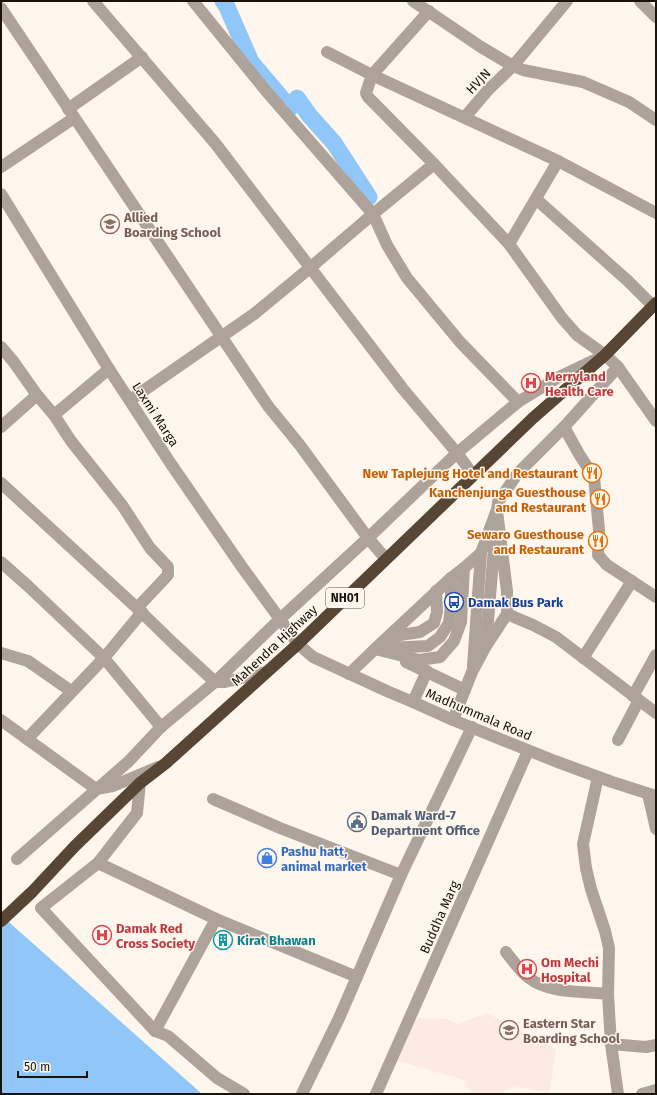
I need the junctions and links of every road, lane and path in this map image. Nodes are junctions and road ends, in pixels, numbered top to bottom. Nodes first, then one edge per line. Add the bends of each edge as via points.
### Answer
1 (93, 1) edge
2 (194, 1) edge
3 (413, 1) edge
4 (567, 1) edge
5 (640, 1) edge
6 (1, 8) edge
7 (429, 11) junction
8 (656, 17) edge
9 (327, 52) dead end
10 (142, 57) junction
11 (513, 66) junction
12 (372, 75) junction
13 (71, 113) junction
14 (465, 117) junction
15 (656, 120) edge
16 (558, 161) junction
17 (434, 164) junction
18 (1, 167) edge
19 (1, 194) edge
20 (536, 200) junction
21 (656, 213) edge
22 (373, 214) junction
23 (509, 244) junction
24 (311, 267) junction
25 (655, 304) edge
26 (222, 337) junction
27 (1, 347) edge
28 (605, 355) junction
29 (1, 359) edge
30 (16, 366) junction
31 (618, 367) junction
32 (109, 369) junction
33 (37, 395) junction
34 (130, 400) junction
35 (518, 402) junction
36 (54, 414) junction
37 (656, 421) edge
38 (1, 427) edge
39 (564, 427) junction
40 (457, 453) junction
41 (474, 475) junction
42 (1, 483) edge
43 (497, 511) junction
44 (368, 538) junction
45 (481, 553) junction
46 (386, 559) junction
47 (1, 562) edge
48 (464, 568) junction
49 (451, 578) junction
50 (632, 581) junction
51 (436, 591) junction
52 (656, 597) edge
53 (140, 610) junction
54 (506, 614) junction
55 (280, 619) junction
56 (298, 644) junction
57 (486, 646) junction
58 (375, 649) junction
59 (1, 653) edge
60 (656, 655) edge
61 (104, 658) junction
62 (583, 658) junction
63 (427, 671) junction
64 (266, 672) junction
65 (472, 672) junction
66 (349, 674) junction
67 (215, 682) junction
68 (465, 690) junction
69 (71, 691) junction
70 (636, 698) junction
71 (414, 702) junction
72 (656, 713) edge
73 (1, 720) edge
74 (453, 720) junction
75 (161, 727) junction
76 (472, 727) junction
77 (27, 739) junction
78 (618, 740) dead end
79 (528, 751) junction
80 (166, 763) junction
81 (598, 777) junction
82 (140, 783) junction
83 (96, 789) junction
84 (652, 795) edge
85 (213, 799) dead end
86 (656, 829) edge
87 (17, 859) dead end
88 (98, 863) junction
89 (401, 875) junction
90 (216, 919) junction
91 (1, 921) edge
92 (506, 952) dead end
93 (357, 977) junction
94 (608, 994) junction
95 (156, 1031) junction
96 (611, 1044) junction
97 (656, 1045) edge
98 (656, 1090) edge
99 (244, 1094) edge
100 (302, 1094) edge
101 (376, 1094) edge
102 (618, 1094) edge
103 (642, 1094) edge

1 - 10 street
2 - 22 street via 267,92
3 - 7 street
4 - 11 street, HVJN
5 - 8 street
6 - 13 street
7 - 11 street
7 - 12 street
9 - 12 street
10 - 13 street
10 - 24 street via 215,143
11 - 14 street, HVJN
11 - 15 street via 583,82 629,102
12 - 14 street
12 - 17 street via 366,93 368,97
13 - 18 street
13 - 26 street
14 - 16 street
16 - 20 street
16 - 21 street
17 - 22 street
17 - 23 street
19 - 32 street, Laxmi Marga
20 - 23 street
20 - 25 street
22 - 24 street
22 - 35 street via 387,245 407,278 460,342
23 - 28 street via 562,318 577,335
24 - 26 street
24 - 40 street via 403,389
25 - 28 highway, Mahendra Highway / NH01
26 - 34 street
26 - 44 street via 268,406
27 - 30 street
28 - 31 street
28 - 35 street via 559,377
28 - 41 highway, Mahendra Highway / NH01 via 533,418
29 - 30 street via 11,366
30 - 33 street
31 - 37 street
31 - 39 street
32 - 34 street, Laxmi Marga
32 - 36 street
33 - 36 street
33 - 38 street
34 - 55 street, Laxmi Marga
35 - 40 street
36 - 53 street via 71,441 122,505 150,548 168,567 168,575
39 - 43 street via 518,473 498,502
39 - 50 street via 594,477 599,530 598,555 607,565
40 - 41 street
40 - 44 street
41 - 46 highway, Mahendra Highway / NH01
42 - 53 street
43 - 45 street
43 - 54 street via 507,592
43 - 57 street
44 - 46 street
44 - 55 street
45 - 48 street
45 - 65 street
46 - 56 highway, Mahendra Highway / NH01
47 - 61 street
48 - 49 street
48 - 58 street via 461,622 454,641 440,656 420,660
49 - 51 street
49 - 58 street via 452,605 449,623 440,637 428,646
50 - 52 street
50 - 62 street
51 - 58 street
51 - 58 street via 437,612 434,624 420,632 400,635
53 - 61 street
53 - 67 street
54 - 57 street
54 - 62 street via 556,637
55 - 56 street, Laxmi Marga
55 - 67 street
56 - 64 highway, Mahendra Highway / NH01
56 - 66 street, Madhummala Road via 313,657
57 - 65 street
58 - 63 street
58 - 66 street
59 - 69 street via 28,661
60 - 70 street
61 - 69 street
61 - 75 street
62 - 70 street
63 - 68 street
63 - 71 street
64 - 67 street
64 - 80 highway, Mahendra Highway / NH01
65 - 68 street
66 - 71 street, Madhummala Road
67 - 75 street
68 - 74 street
69 - 77 street
70 - 72 street
70 - 78 street
71 - 74 street, Madhummala Road
73 - 77 street
74 - 76 street, Madhummala Road
75 - 83 street via 128,762
76 - 79 street, Madhummala Road
76 - 89 street
77 - 83 street
79 - 81 street, Madhummala Road
79 - 101 street, Buddha Marg
80 - 82 highway, Mahendra Highway / NH01
80 - 83 street via 112,786
81 - 84 street, Madhummala Road
81 - 94 street via 583,844 591,889 609,948
82 - 88 street via 137,813
82 - 91 highway, Mahendra Highway / NH01
83 - 87 street
84 - 86 street
85 - 89 street
88 - 90 street
88 - 95 street via 41,908
89 - 93 street
90 - 93 street
90 - 95 street
92 - 94 street via 528,977 540,985
93 - 100 street
94 - 96 street
95 - 99 street via 168,1036 217,1078
96 - 97 street
96 - 102 street
98 - 103 street

